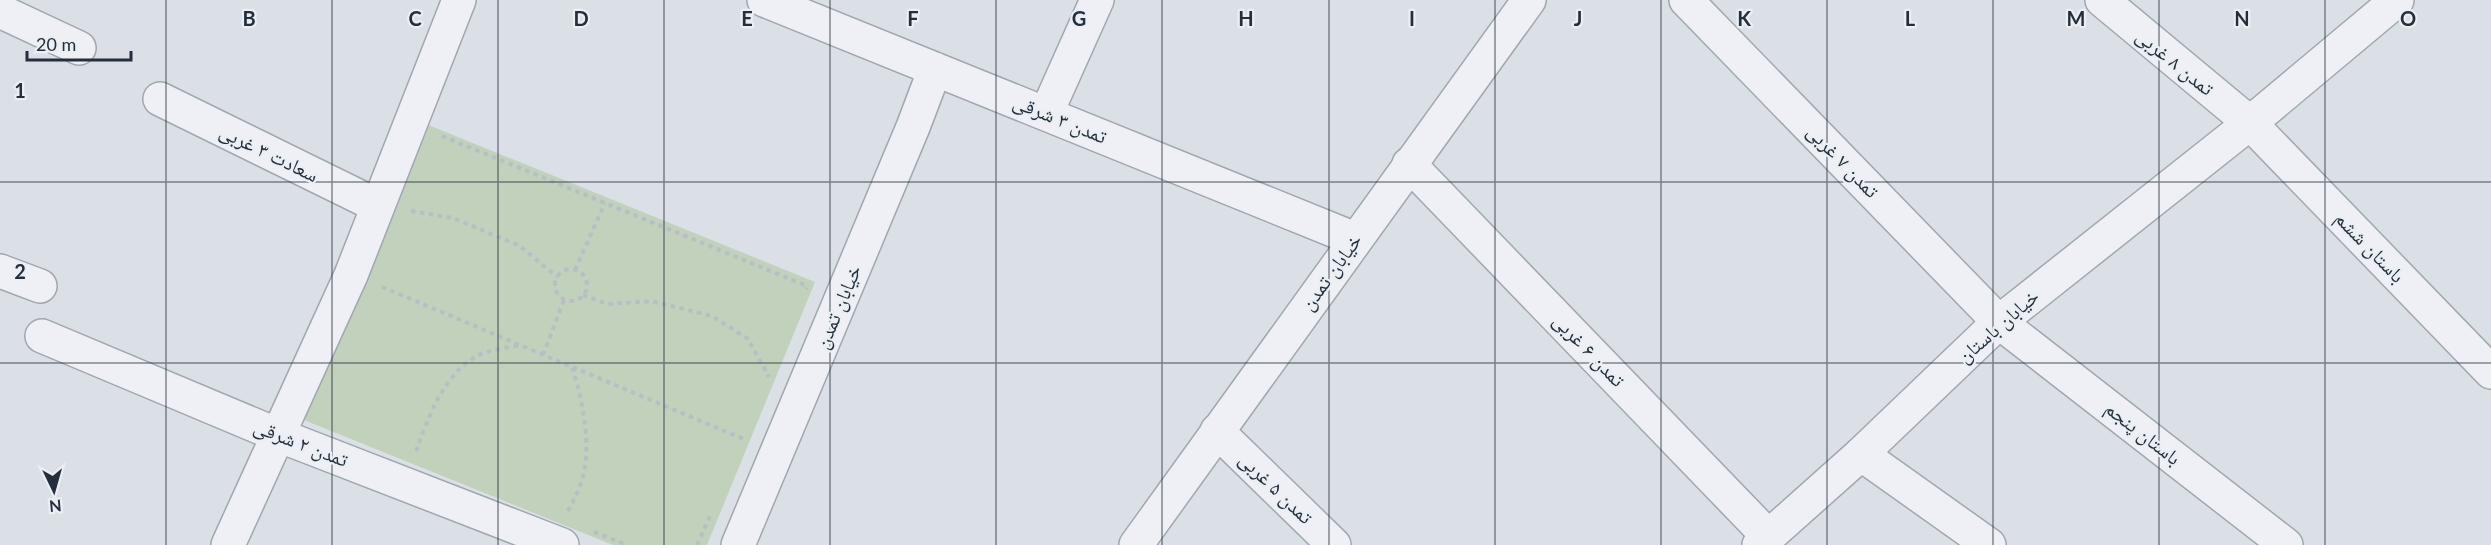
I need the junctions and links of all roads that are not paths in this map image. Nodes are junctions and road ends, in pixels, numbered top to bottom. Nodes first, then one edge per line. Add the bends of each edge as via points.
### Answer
1 (459, 0) edge
2 (764, 0) edge
3 (1097, 0) edge
4 (1529, 0) edge
5 (1686, 0) edge
6 (2102, 0) edge
7 (2397, 0) edge
8 (0, 11) edge
9 (79, 48) dead end
10 (935, 69) junction
11 (160, 99) dead end
12 (1046, 114) junction
13 (2250, 123) junction
14 (1409, 164) junction
15 (378, 206) junction
16 (1355, 238) junction
17 (0, 272) edge
18 (40, 286) dead end
19 (1999, 322) junction
20 (42, 336) dead end
21 (2491, 372) edge
22 (1217, 431) junction
23 (278, 435) junction
24 (1861, 454) junction
25 (561, 536) edge
26 (1764, 541) edge
27 (228, 545) edge
28 (738, 545) edge
29 (1136, 545) edge
30 (1334, 545) edge
31 (1989, 545) edge
32 (2286, 545) edge

1 - 15 street
2 - 10 street, تمدن ۳ شرقی
3 - 12 street
4 - 14 street, خیابان تمدن
5 - 19 street, تمدن ۷ غربی
6 - 13 street, تمدن ۸ غربی
7 - 13 street, خیابان باستان
8 - 9 street
10 - 12 street, تمدن ۳ شرقی
10 - 28 street, خیابان تمدن
11 - 15 street, سعادت ۳ غربی
12 - 16 street, تمدن ۳ شرقی
13 - 19 street, خیابان باستان
13 - 21 street, باستان ششم
14 - 16 street, خیابان تمدن
14 - 26 street, تمدن ۶ غربی
15 - 23 street
16 - 22 street, خیابان تمدن
17 - 18 street
19 - 24 street, خیابان باستان
19 - 32 street, باستان پنجم
20 - 23 street, تمدن ۲ شرقی
22 - 29 street, خیابان تمدن
22 - 30 street, تمدن ۵ غربی
23 - 25 street, تمدن ۲ شرقی
23 - 27 street
24 - 26 street, خیابان باستان
24 - 31 street

